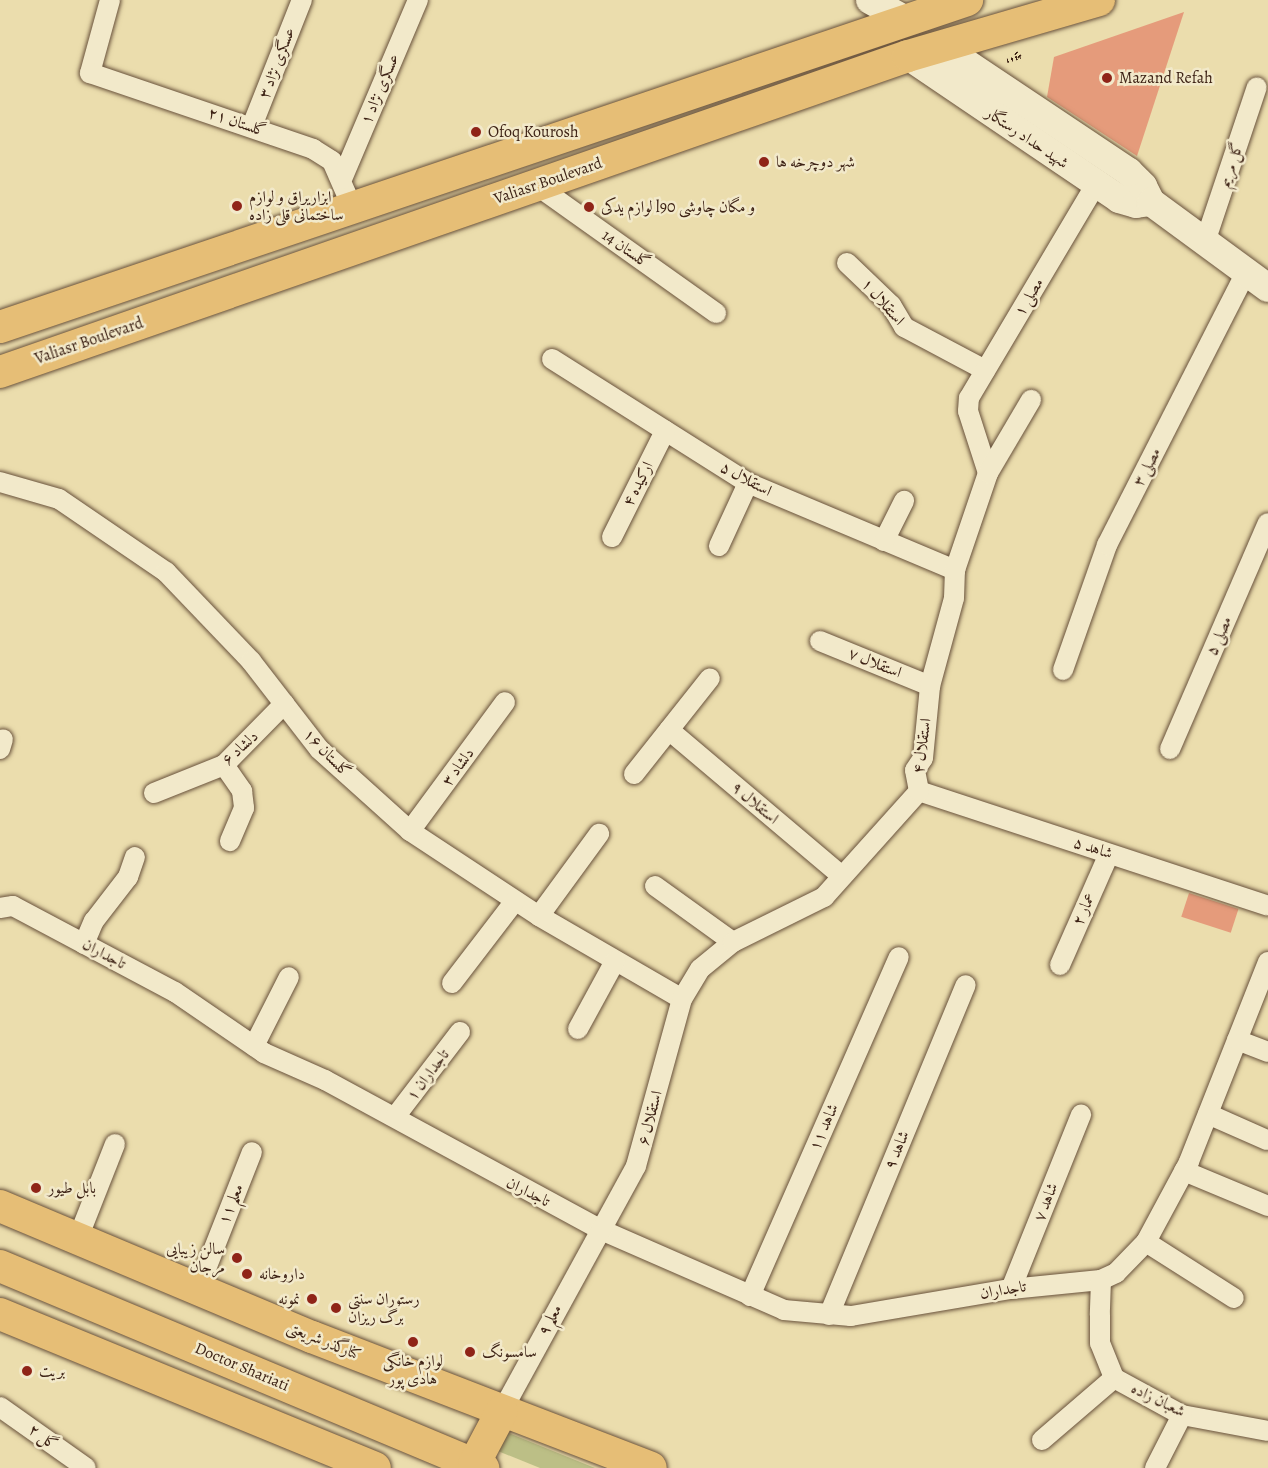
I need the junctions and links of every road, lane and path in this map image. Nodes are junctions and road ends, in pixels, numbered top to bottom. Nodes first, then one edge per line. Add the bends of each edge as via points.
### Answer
1 (110, 0) edge
2 (302, 0) edge
3 (418, 0) edge
4 (870, 0) edge
5 (968, 0) edge
6 (1099, 0) edge
7 (938, 10) junction
8 (906, 20) junction
9 (941, 46) junction
10 (908, 56) junction
11 (1257, 87) dead end
12 (252, 126) junction
13 (342, 179) junction
14 (1096, 184) junction
15 (536, 185) junction
16 (1151, 202) junction
17 (353, 209) junction
18 (1205, 242) junction
19 (848, 263) dead end
20 (1257, 280) edge
21 (716, 313) dead end
22 (0, 327) edge
23 (552, 359) dead end
24 (984, 370) junction
25 (0, 372) edge
26 (1031, 400) dead end
27 (665, 431) junction
28 (988, 473) junction
29 (0, 482) edge
30 (747, 483) junction
31 (904, 501) dead end
32 (1268, 523) edge
33 (612, 537) dead end
34 (884, 541) junction
35 (719, 546) dead end
36 (955, 570) junction
37 (820, 641) dead end
38 (1063, 669) dead end
39 (710, 678) dead end
40 (930, 686) junction
41 (505, 702) dead end
42 (284, 704) junction
43 (669, 730) junction
44 (1170, 749) dead end
45 (224, 765) junction
46 (634, 774) dead end
47 (919, 790) junction
48 (154, 793) dead end
49 (410, 831) junction
50 (599, 834) dead end
51 (230, 841) dead end
52 (1109, 854) junction
53 (135, 857) dead end
54 (843, 876) junction
55 (655, 886) dead end
56 (515, 900) junction
57 (1268, 906) edge
58 (0, 908) edge
59 (539, 916) junction
60 (733, 942) junction
61 (84, 944) junction
62 (899, 957) dead end
63 (615, 961) junction
64 (1268, 962) edge
65 (1060, 965) dead end
66 (289, 977) dead end
67 (452, 983) dead end
68 (966, 984) dead end
69 (682, 999) junction
70 (578, 1029) dead end
71 (460, 1032) dead end
72 (1237, 1040) junction
73 (254, 1046) junction
74 (1268, 1052) edge
75 (1208, 1114) junction
76 (1081, 1115) dead end
77 (395, 1117) junction
78 (1267, 1140) edge
79 (115, 1144) dead end
80 (252, 1152) dead end
81 (1184, 1171) junction
82 (0, 1206) edge
83 (1268, 1206) edge
84 (599, 1229) junction
85 (78, 1239) junction
86 (1146, 1242) junction
87 (0, 1266) edge
88 (1101, 1280) junction
89 (1011, 1288) junction
90 (198, 1289) junction
91 (750, 1296) junction
92 (1234, 1298) dead end
93 (0, 1314) edge
94 (829, 1315) junction
95 (1114, 1378) junction
96 (0, 1407) edge
97 (502, 1411) junction
98 (1182, 1415) junction
99 (1268, 1431) edge
100 (1041, 1440) dead end
101 (479, 1466) edge
102 (86, 1468) edge
103 (375, 1468) edge
104 (651, 1468) edge
105 (1155, 1468) edge

1 - 12 street, گلستان ۲۱ via 90,73
2 - 12 street, عسگری نژاد ۳
3 - 13 street, عسگری نژاد ۱
4 - 8 main road
5 - 7 main road
6 - 9 main road, Valiasr Boulevard
7 - 8 main road
7 - 9 main road
8 - 9 main road
8 - 10 main road
8 - 17 main road
9 - 10 main road, Valiasr Boulevard
9 - 16 main road, شهید حداد رستگار via 1129,172 1143,186
10 - 14 main road, شهید حداد رستگار
10 - 15 main road, Valiasr Boulevard
11 - 18 street, گل مریم
12 - 13 street, گلستان ۲۱ via 313,149 332,161
13 - 17 street, گلستان ۲۱
14 - 16 main road, شهید حداد رستگار via 1136,204
14 - 24 street, مصلی ۱
15 - 21 street, گلستان 14
15 - 25 main road, Valiasr Boulevard
16 - 18 main road, شهید حداد رستگار
17 - 22 main road
18 - 20 main road, شهید حداد رستگار
19 - 24 street, استقلال ۱ via 891,305 904,327
20 - 38 street, مصلی ۳ via 1107,545
23 - 27 street, استقلال ۵
24 - 28 street, مصلی ۱ via 969,398 968,411
26 - 28 street, استقلال ۴
27 - 30 street, استقلال ۵
27 - 33 street, ارکیده ۴
28 - 36 street, استقلال ۴
29 - 42 street, گلستان ۱۶ via 59,499 166,572 251,661
30 - 34 street, استقلال ۵
30 - 35 street
31 - 34 street
32 - 44 street, مصلی ۵
34 - 36 street, استقلال ۵
36 - 40 street, استقلال ۴ via 954,598
37 - 40 street, استقلال ۷
39 - 43 street
40 - 47 street, استقلال ۴ via 923,758 915,770
41 - 49 street, دلشاد ۳
42 - 45 street, دلشاد ۶
42 - 49 street, گلستان ۱۶ via 319,749
43 - 46 street
43 - 54 street, استقلال ۹
45 - 48 street, دلشاد ۶
45 - 51 street via 242,791 244,808
47 - 52 street, شاهد ۵
47 - 54 street, استقلال ۴
49 - 56 street, گلستان ۱۶
50 - 59 street
52 - 57 street, شاهد ۵
52 - 65 street, عمار ۲
53 - 61 street via 128,877 94,921
54 - 60 street, استقلال ۴ via 824,897
55 - 60 street
56 - 59 street, گلستان ۱۶
56 - 67 street
58 - 61 street, تاجداران via 14,906
59 - 63 street, گلستان ۱۶
60 - 69 street, استقلال ۴ via 700,969
61 - 73 street, تاجداران via 175,992
62 - 91 street, شاهد ۱۱
63 - 69 street, گلستان ۱۶
63 - 70 street
64 - 72 street
66 - 73 street
68 - 94 street, شاهد ۹
69 - 84 street, استقلال ۶ via 636,1166
71 - 77 street, تاجداران ۱
72 - 74 street
72 - 75 street
73 - 77 street, تاجداران
75 - 78 street
75 - 81 street
76 - 89 street, شاهد ۷
77 - 84 street, تاجداران
79 - 85 street
80 - 90 street, معلم ۱۱
81 - 83 street
81 - 86 street
82 - 85 main road, کنارگذر شریعتی
84 - 91 street, تاجداران
84 - 97 street, معلم ۹
85 - 90 main road, کنارگذر شریعتی
86 - 88 street via 1116,1273
86 - 92 street
87 - 101 main road, Doctor Shariati
88 - 89 street, تاجداران
88 - 95 street, شعبان زاده via 1100,1343
89 - 94 street, تاجداران via 851,1316
90 - 97 main road, کنارگذر شریعتی
91 - 94 street, تاجداران via 784,1310
93 - 103 main road
95 - 98 street, شعبان زاده
95 - 100 street
96 - 102 street, گل ۲
97 - 101 main road
97 - 104 main road, کنارگذر شریعتی
98 - 99 street, شعبان زاده
98 - 105 street

